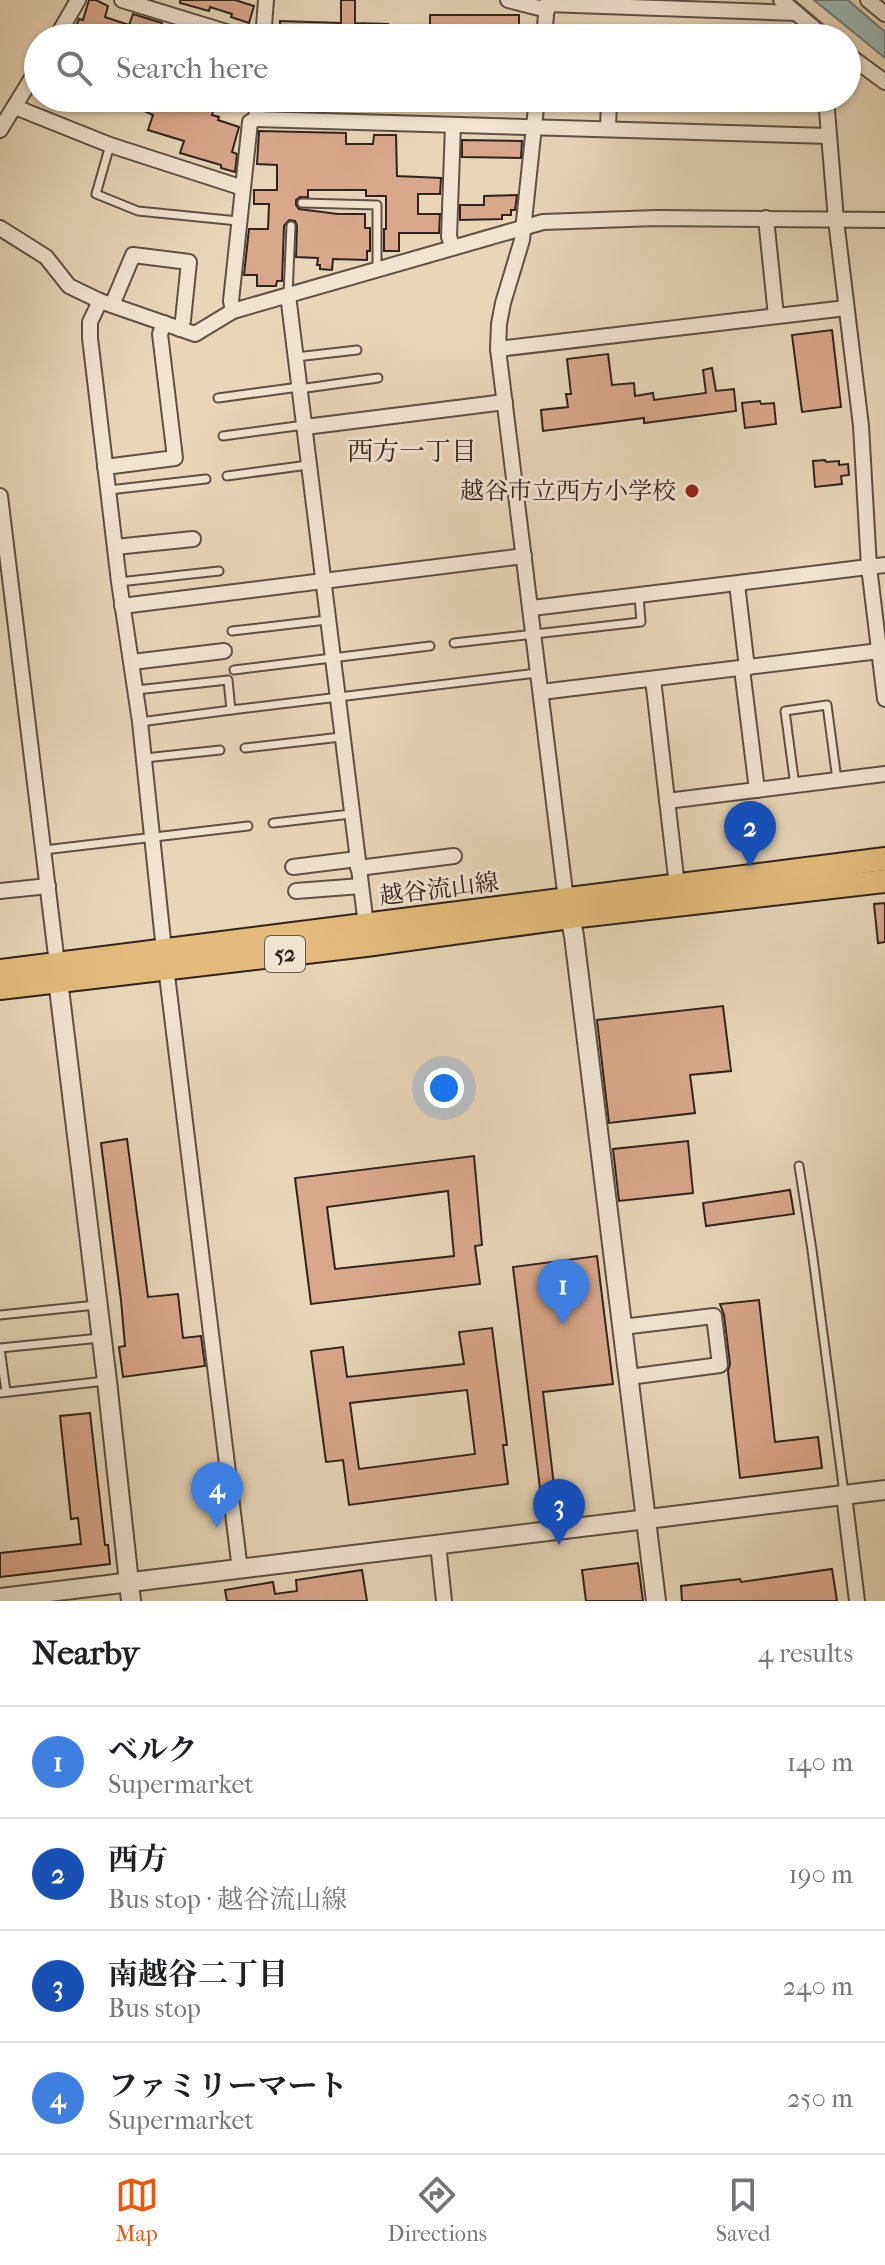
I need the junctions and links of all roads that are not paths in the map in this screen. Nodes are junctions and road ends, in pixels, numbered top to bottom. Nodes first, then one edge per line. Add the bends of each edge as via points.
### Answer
1 (78, 0) edge
2 (122, 0) edge
3 (266, 0) edge
4 (508, 0) edge
5 (781, 0) edge
6 (868, 0) edge
7 (547, 4) edge
8 (796, 13) junction
9 (885, 14) edge
10 (64, 24) edge
11 (200, 24) edge
12 (264, 24) edge
13 (545, 24) edge
14 (808, 24) edge
15 (861, 64) edge
16 (885, 82) edge
17 (24, 92) edge
18 (15, 107) junction
19 (24, 111) edge
20 (28, 112) edge
21 (257, 112) edge
22 (536, 112) edge
23 (609, 112) edge
24 (827, 112) edge
25 (256, 119) junction
26 (453, 125) junction
27 (534, 128) junction
28 (608, 129) junction
29 (0, 130) edge
30 (829, 136) junction
31 (110, 145) junction
32 (243, 188) junction
33 (302, 203) dead end
34 (766, 218) junction
35 (836, 220) junction
36 (885, 220) edge
37 (241, 222) junction
38 (291, 226) dead end
39 (524, 226) junction
40 (0, 228) edge
41 (453, 247) junction
42 (380, 270) junction
43 (288, 295) junction
44 (106, 303) junction
45 (846, 308) junction
46 (233, 311) junction
47 (776, 316) junction
48 (164, 323) junction
49 (180, 329) junction
50 (498, 349) junction
51 (357, 350) dead end
52 (296, 357) junction
53 (378, 378) dead end
54 (299, 388) junction
55 (218, 398) dead end
56 (505, 402) junction
57 (304, 426) junction
58 (223, 436) dead end
59 (309, 465) junction
60 (105, 467) junction
61 (227, 476) dead end
62 (206, 479) dead end
63 (109, 490) junction
64 (0, 496) edge
65 (193, 539) dead end
66 (115, 547) junction
67 (524, 556) junction
68 (885, 565) edge
69 (869, 567) junction
70 (219, 571) dead end
71 (119, 582) junction
72 (323, 582) junction
73 (737, 584) junction
74 (5, 587) edge
75 (639, 595) junction
76 (122, 606) junction
77 (532, 608) junction
78 (327, 620) junction
79 (232, 631) dead end
80 (535, 634) junction
81 (454, 643) dead end
82 (430, 646) dead end
83 (224, 651) dead end
84 (879, 651) junction
85 (332, 659) junction
86 (132, 662) junction
87 (745, 668) junction
88 (234, 670) dead end
89 (539, 672) junction
90 (653, 679) junction
91 (136, 690) junction
92 (541, 692) junction
93 (338, 697) junction
94 (885, 699) edge
95 (231, 710) junction
96 (140, 722) junction
97 (341, 737) junction
98 (245, 748) dead end
99 (220, 750) dead end
100 (142, 759) junction
101 (885, 774) edge
102 (838, 780) junction
103 (795, 786) junction
104 (757, 790) junction
105 (667, 801) junction
106 (351, 814) junction
107 (273, 823) dead end
108 (248, 826) dead end
109 (151, 838) junction
110 (44, 850) junction
111 (454, 856) dead end
112 (885, 859) edge
113 (357, 864) junction
114 (293, 867) dead end
115 (885, 881) edge
116 (48, 886) junction
117 (361, 886) junction
118 (677, 886) junction
119 (0, 891) edge
120 (296, 891) dead end
121 (568, 908) junction
122 (366, 925) junction
123 (165, 959) junction
124 (0, 971) edge
125 (58, 972) junction
126 (0, 988) edge
127 (799, 1166) dead end
128 (98, 1304) junction
129 (0, 1315) edge
130 (622, 1327) junction
131 (102, 1338) junction
132 (629, 1377) junction
133 (107, 1381) junction
134 (3, 1393) edge
135 (885, 1490) edge
136 (844, 1495) junction
137 (647, 1519) junction
138 (438, 1544) junction
139 (240, 1570) junction
140 (130, 1592) edge
141 (0, 1598) edge
142 (444, 1601) edge
143 (656, 1601) edge
144 (857, 1601) edge

1 - 10 street
2 - 11 street
3 - 12 street
4 - 7 street
5 - 8 street
6 - 9 street
7 - 8 street
7 - 13 street
8 - 14 street
15 - 16 street
17 - 18 street
18 - 19 street
18 - 29 street
20 - 31 street
21 - 25 street
22 - 27 street
23 - 28 street
24 - 30 street
25 - 26 street
25 - 32 street via 250,122
26 - 27 street
26 - 41 street
27 - 28 street
27 - 39 street
28 - 30 street
30 - 35 street
31 - 32 street
31 - 37 lane via 96,194 138,211
32 - 37 street
33 - 42 lane via 377,205
34 - 35 street
34 - 39 street
34 - 47 street
35 - 36 street
35 - 45 street
37 - 46 street
38 - 43 lane
39 - 41 street
39 - 50 street via 503,303
40 - 44 street via 46,257 69,286
41 - 42 street
42 - 43 street
43 - 46 street
43 - 52 street
44 - 48 street
44 - 49 street via 121,289 133,255 189,262
44 - 60 street via 90,322
45 - 47 street
45 - 69 street via 861,426
46 - 49 street via 195,334
47 - 50 street
48 - 49 street
48 - 60 street via 160,334 175,458
50 - 56 street
51 - 52 lane
52 - 54 street
53 - 54 lane
54 - 55 lane
54 - 57 street
56 - 57 street
56 - 67 street
57 - 58 lane
57 - 59 street
59 - 61 lane
59 - 72 street
60 - 63 street
62 - 63 lane
63 - 66 street
64 - 74 street
65 - 66 street
66 - 71 street
67 - 72 street
67 - 77 street
68 - 69 street
69 - 73 street
69 - 84 street
70 - 71 lane
71 - 76 street
72 - 76 street
72 - 78 street
73 - 75 street
73 - 87 street
74 - 110 street
75 - 77 street
75 - 80 lane via 641,622
76 - 86 street
77 - 80 street
78 - 79 lane
78 - 85 street
80 - 81 lane
80 - 89 street
82 - 85 lane
83 - 86 street
84 - 87 street
84 - 94 street
85 - 88 lane
85 - 93 street
86 - 91 street
87 - 90 street
87 - 104 street
89 - 92 street
89 - 93 lane
90 - 92 street
90 - 105 street
91 - 95 lane via 228,680
91 - 96 street
92 - 121 street
93 - 95 lane
93 - 97 street
95 - 96 lane
96 - 100 street
97 - 98 lane
97 - 106 street
99 - 100 lane
100 - 109 street
101 - 102 street
102 - 103 street
102 - 103 lane via 827,705 785,711
103 - 104 street
104 - 105 street
105 - 118 street
106 - 107 lane
106 - 113 street
108 - 109 lane
109 - 110 lane
109 - 123 street
110 - 116 street
111 - 113 street
112 - 118 main road, 越谷流山線 / 52
113 - 114 street
113 - 117 street
115 - 121 main road, 越谷流山線 / 52
116 - 119 street
116 - 125 street
117 - 120 street
117 - 122 street
118 - 121 main road, 越谷流山線 / 52
121 - 122 main road, 越谷流山線 / 52
121 - 123 main road, 越谷流山線 / 52 via 366,945
121 - 130 street
122 - 123 main road, 越谷流山線 / 52
123 - 125 main road, 越谷流山線 / 52
123 - 139 street
124 - 125 main road, 越谷流山線 / 52
125 - 126 main road, 越谷流山線 / 52
125 - 128 street
127 - 136 lane
128 - 129 lane
128 - 131 street
130 - 132 street
130 - 132 street via 714,1316 720,1365
131 - 133 street
131 - 134 lane via 0,1348
132 - 137 street
133 - 134 lane
133 - 140 street
135 - 136 street
136 - 137 street
136 - 144 street
137 - 138 street
137 - 143 street
138 - 139 street
138 - 142 street
139 - 140 street
140 - 141 street

